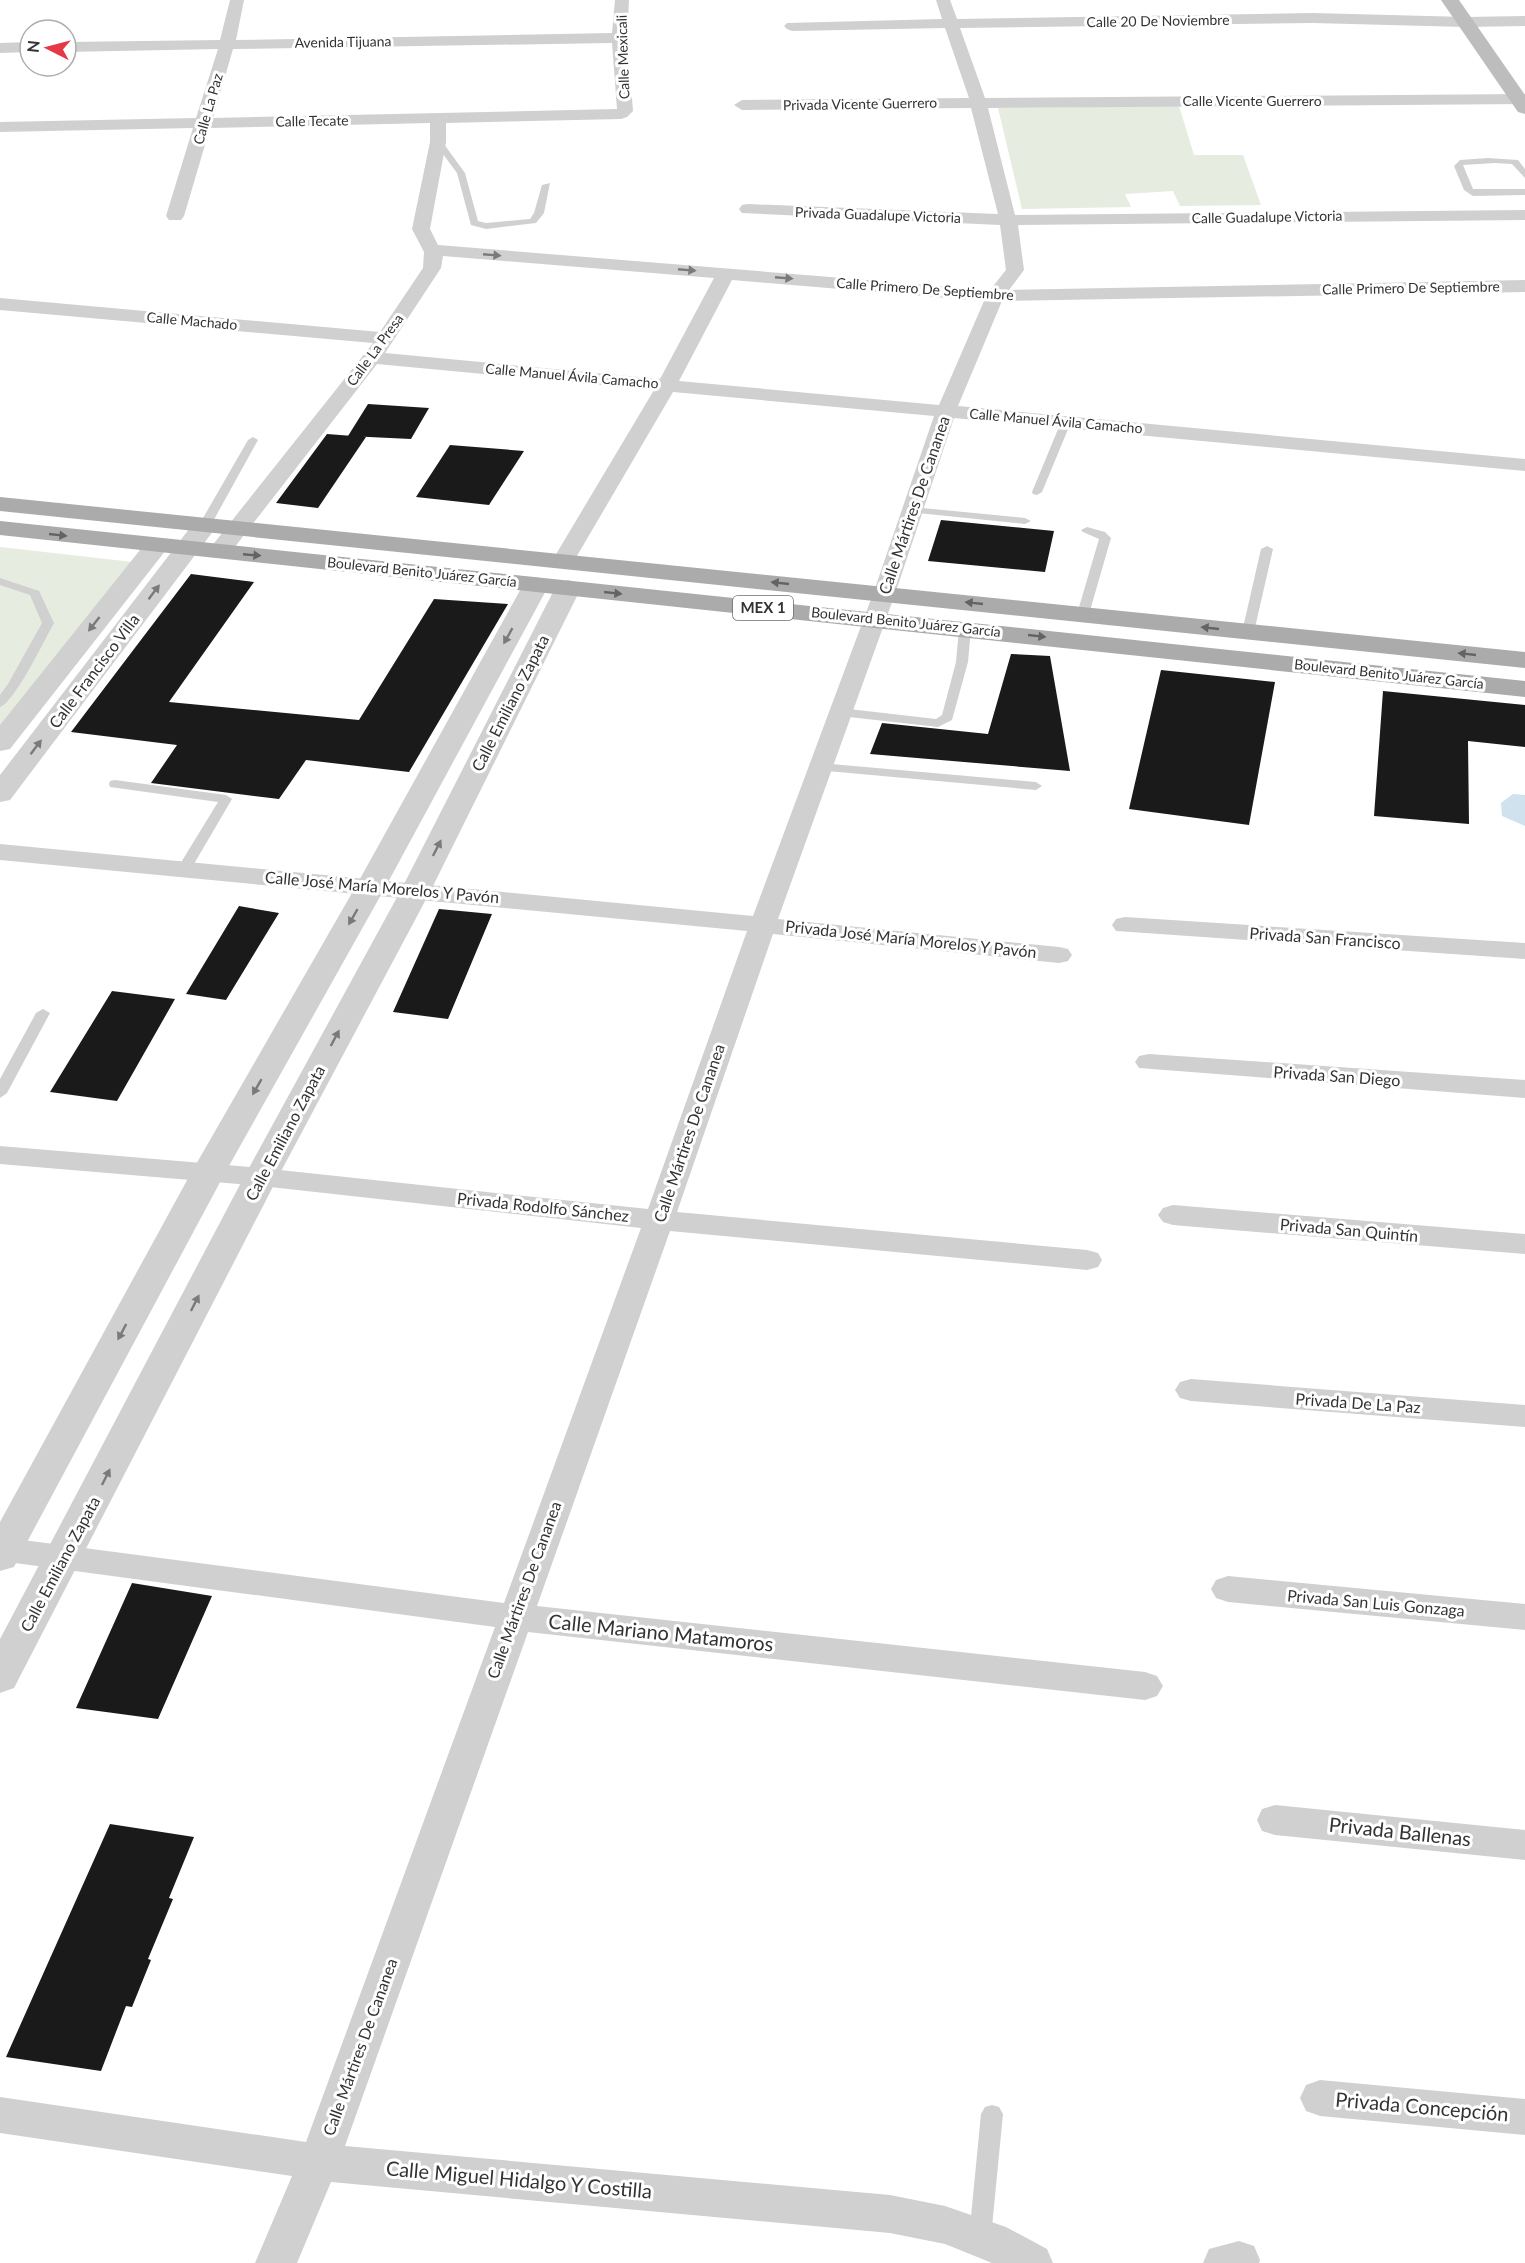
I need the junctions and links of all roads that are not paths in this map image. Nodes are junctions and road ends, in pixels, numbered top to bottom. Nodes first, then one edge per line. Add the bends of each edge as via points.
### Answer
1 (237, 0) edge
2 (622, 0) edge
3 (943, 0) edge
4 (1450, 0) edge
5 (1525, 21) edge
6 (1466, 22) junction
7 (951, 25) junction
8 (792, 26) dead end
9 (619, 38) junction
10 (226, 44) junction
11 (18, 47) edge
12 (78, 47) edge
13 (0, 48) edge
14 (978, 102) junction
15 (1523, 102) edge
16 (742, 105) dead end
17 (624, 113) joint
18 (438, 118) junction
19 (204, 124) junction
20 (0, 127) edge
21 (438, 142) junction
22 (1525, 175) edge
23 (547, 185) dead end
24 (1525, 192) edge
25 (748, 209) dead end
26 (1525, 215) edge
27 (175, 216) dead end
28 (1008, 220) junction
29 (434, 250) junction
30 (726, 274) junction
31 (1525, 286) edge
32 (994, 296) junction
33 (1, 305) edge
34 (385, 338) junction
35 (372, 358) junction
36 (667, 385) junction
37 (946, 411) junction
38 (1066, 422) junction
39 (253, 440) dead end
40 (1525, 465) edge
41 (1036, 492) dead end
42 (0, 504) edge
43 (912, 510) junction
44 (1025, 521) dead end
45 (205, 525) junction
46 (0, 528) edge
47 (237, 529) junction
48 (1087, 530) dead end
49 (157, 545) junction
50 (188, 548) junction
51 (1267, 549) dead end
52 (219, 552) junction
53 (566, 575) junction
54 (0, 581) edge
55 (536, 585) junction
56 (879, 606) junction
57 (1083, 614) junction
58 (965, 629) junction
59 (1248, 632) junction
60 (1525, 660) edge
61 (1525, 689) edge
62 (0, 703) edge
63 (840, 712) junction
64 (0, 743) edge
65 (820, 767) junction
66 (116, 784) dead end
67 (1036, 786) dead end
68 (0, 794) edge
69 (0, 852) edge
70 (184, 869) junction
71 (371, 886) junction
72 (416, 890) junction
73 (763, 924) junction
74 (1125, 925) dead end
75 (1525, 951) edge
76 (1059, 955) dead end
77 (43, 1013) dead end
78 (1149, 1062) dead end
79 (1525, 1089) edge
80 (0, 1093) edge
81 (0, 1155) edge
82 (208, 1173) junction
83 (261, 1176) junction
84 (1173, 1215) dead end
85 (659, 1220) junction
86 (1525, 1244) edge
87 (1087, 1260) dead end
88 (1191, 1390) dead end
89 (1525, 1416) edge
90 (1, 1552) edge
91 (65, 1556) junction
92 (1228, 1589) dead end
93 (514, 1617) junction
94 (1525, 1617) edge
95 (0, 1677) edge
96 (1145, 1686) dead end
97 (1275, 1820) dead end
98 (1525, 1845) edge
99 (1320, 2098) dead end
100 (992, 2114) dead end
101 (0, 2115) edge
102 (1525, 2117) edge
103 (319, 2162) junction
104 (980, 2237) junction
105 (276, 2263) edge
106 (1032, 2263) edge

1 - 10 street, Calle La Paz
2 - 9 street, Calle Mexicali
3 - 7 street, Calle Mártires De Cananea
4 - 6 main road
5 - 6 street, Calle 20 De Noviembre
6 - 7 street, Calle 20 De Noviembre via 1313,18
6 - 15 main road
7 - 8 street, Calle 20 De Noviembre
7 - 14 street, Calle Mártires De Cananea
9 - 10 street, Avenida Tijuana
9 - 17 street, Calle Mexicali
10 - 12 street, Avenida Tijuana
10 - 19 street, Calle La Paz
11 - 13 street
14 - 15 street, Calle Vicente Guerrero
14 - 16 street, Privada Vicente Guerrero
14 - 28 street, Calle Mártires De Cananea
17 - 18 street, Calle Tecate
18 - 19 street, Calle Tecate
18 - 21 street
19 - 20 street, Calle Tecate
19 - 27 street, Calle La Paz
21 - 23 lane via 461,173 474,223 486,226 533,221
21 - 29 street via 421,229
22 - 24 lane via 1515,162 1508,160 1458,166 1473,193
25 - 28 street, Privada Guadalupe Victoria
26 - 28 street, Calle Guadalupe Victoria
28 - 32 street, Calle Mártires De Cananea via 1015,270
29 -> 30 street, Calle Primero De Septiembre
29 - 34 street, Calle La Presa via 432,268
30 -> 32 street, Calle Primero De Septiembre
30 - 36 street, Calle Emiliano Zapata
31 - 32 street, Calle Primero De Septiembre
32 - 37 street, Calle Mártires De Cananea
33 - 34 street, Calle Machado
34 - 35 street, Calle La Presa
35 - 36 street, Calle Manuel Ávila Camacho
35 - 47 street, Calle La Presa
36 - 37 street, Calle Manuel Ávila Camacho
36 - 53 street, Calle Emiliano Zapata
37 - 38 street, Calle Manuel Ávila Camacho
37 - 43 street, Calle Mártires De Cananea
38 - 40 street, Calle Manuel Ávila Camacho
38 - 41 lane
39 - 45 lane
42 - 45 main road, Boulevard Benito Juárez García / MEX 1
43 - 44 lane
43 - 56 street, Calle Mártires De Cananea
45 - 47 main road, Boulevard Benito Juárez García / MEX 1
45 - 50 street, Calle Francisco Villa
46 -> 49 main road, Boulevard Benito Juárez García / MEX 1
47 - 52 street, Calle La Presa
47 - 53 main road, Boulevard Benito Juárez García / MEX 1
48 - 57 lane via 1105,538
49 - 50 main road, Boulevard Benito Juárez García / MEX 1
49 -> 64 street, Calle Francisco Villa
50 - 52 main road, Boulevard Benito Juárez García / MEX 1
68 -> 50 street, Calle Francisco Villa
51 - 59 lane
52 -> 55 main road, Boulevard Benito Juárez García / MEX 1
53 - 55 main road, Boulevard Benito Juárez García / MEX 1
53 - 56 main road, Boulevard Benito Juárez García / MEX 1
72 -> 53 street, Calle Emiliano Zapata
54 - 62 lane via 34,593 48,623
55 -> 71 street, Calle Emiliano Zapata
57 -> 56 main road, Boulevard Benito Juárez García / MEX 1
56 - 58 main road, Boulevard Benito Juárez García / MEX 1
56 - 63 street, Calle Mártires De Cananea
59 -> 57 main road, Boulevard Benito Juárez García / MEX 1
58 -> 61 main road, Boulevard Benito Juárez García / MEX 1
58 - 63 lane via 962,662 948,717 938,723
60 -> 59 main road, Boulevard Benito Juárez García / MEX 1
63 - 65 street, Calle Mártires De Cananea
65 - 67 lane
65 - 73 street, Calle Mártires De Cananea
66 - 70 lane via 226,799
69 - 70 street, Calle José María Morelos Y Pavón
70 - 71 street, Calle José María Morelos Y Pavón
71 - 72 street, Calle José María Morelos Y Pavón
71 -> 82 street, Calle Emiliano Zapata
72 - 73 street, Calle José María Morelos Y Pavón
83 -> 72 street, Calle Emiliano Zapata
73 - 76 street, Privada José María Morelos Y Pavón
73 - 85 street, Calle Mártires De Cananea
74 - 75 street, Privada San Francisco
77 - 80 lane
78 - 79 street, Privada San Diego
81 - 82 street, Privada Rodolfo Sánchez
82 - 83 street, Privada Rodolfo Sánchez
82 -> 90 street, Calle Emiliano Zapata
83 - 85 street, Privada Rodolfo Sánchez
91 -> 83 street, Calle Emiliano Zapata
84 - 86 street, Privada San Quintín
85 - 87 street, Privada Rodolfo Sánchez
85 - 93 street, Calle Mártires De Cananea
88 - 89 street, Privada De La Paz
90 - 91 street, Calle Mariano Matamoros
91 - 93 street, Calle Mariano Matamoros
91 - 95 street, Calle Emiliano Zapata
92 - 94 street, Privada San Luis Gonzaga
93 - 96 street, Calle Mariano Matamoros
93 - 103 street, Calle Mártires De Cananea
97 - 98 street, Privada Ballenas
99 - 102 street, Privada Concepción
100 - 104 lane
101 - 103 street, Calle Miguel Hidalgo Y Costilla
103 - 104 street, Calle Miguel Hidalgo Y Costilla via 890,2214 945,2224
103 - 105 street, Calle Mártires De Cananea
104 - 106 street, Calle Miguel Hidalgo Y Costilla

